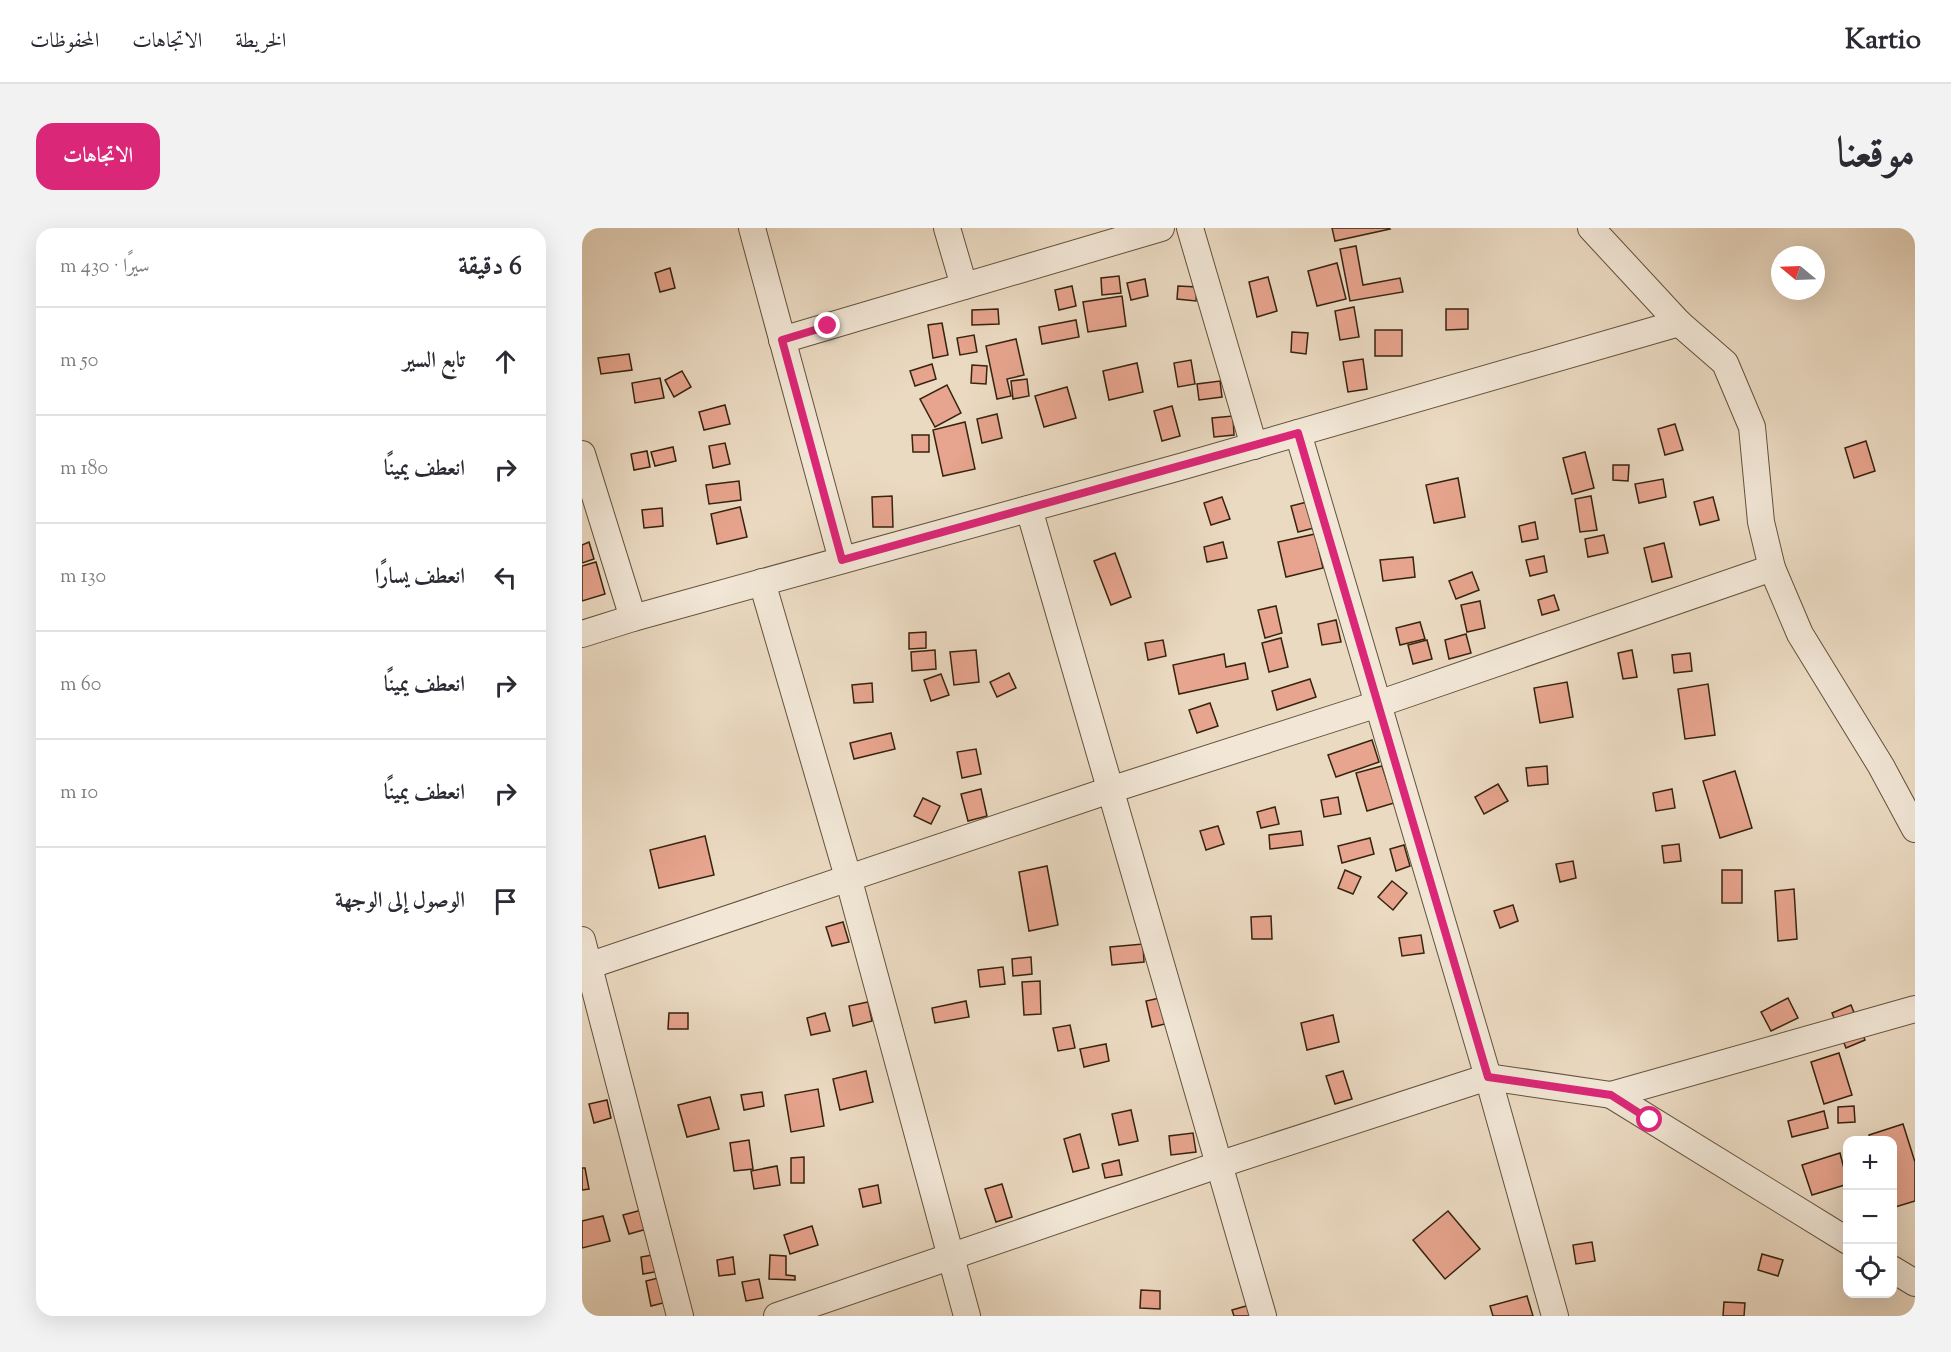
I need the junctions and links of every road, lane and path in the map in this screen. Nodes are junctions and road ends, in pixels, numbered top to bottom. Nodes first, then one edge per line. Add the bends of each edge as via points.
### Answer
1 (752, 228) edge
2 (947, 228) edge
3 (1161, 228) edge
4 (1190, 228) edge
5 (1591, 228) edge
6 (964, 286) junction
7 (1679, 323) junction
8 (782, 340) junction
9 (1298, 433) junction
10 (1254, 446) junction
11 (582, 454) edge
12 (1029, 509) junction
13 (842, 560) junction
14 (1772, 568) junction
15 (762, 582) junction
16 (633, 618) junction
17 (582, 634) edge
18 (1378, 704) junction
19 (1110, 790) junction
20 (1915, 829) edge
21 (848, 877) junction
22 (582, 940) edge
23 (585, 966) edge
24 (1915, 1009) edge
25 (1488, 1077) junction
26 (1611, 1095) junction
27 (1218, 1165) junction
28 (1843, 1238) edge
29 (951, 1257) junction
30 (1897, 1272) edge
31 (1915, 1283) edge
32 (680, 1316) edge
33 (777, 1316) edge
34 (967, 1316) edge
35 (1263, 1316) edge
36 (1555, 1316) edge

1 - 8 street
2 - 6 street
3 - 6 street
4 - 10 street
5 - 7 street
6 - 8 street
7 - 9 street
7 - 14 street via 1725,363 1752,427 1761,522
8 - 13 street
9 - 10 street
9 - 18 street
10 - 12 street
11 - 16 street
12 - 13 street
12 - 19 street
13 - 15 street
14 - 18 street
14 - 20 street via 1800,634
15 - 16 street
15 - 21 street
16 - 17 street
18 - 19 street
18 - 25 street
19 - 21 street
19 - 27 street
21 - 23 street
21 - 29 street
22 - 23 street
23 - 32 street
24 - 26 street
25 - 26 street
25 - 27 street
25 - 36 street
26 - 28 street
27 - 29 street
27 - 35 street
29 - 33 street
29 - 34 street
30 - 31 street

